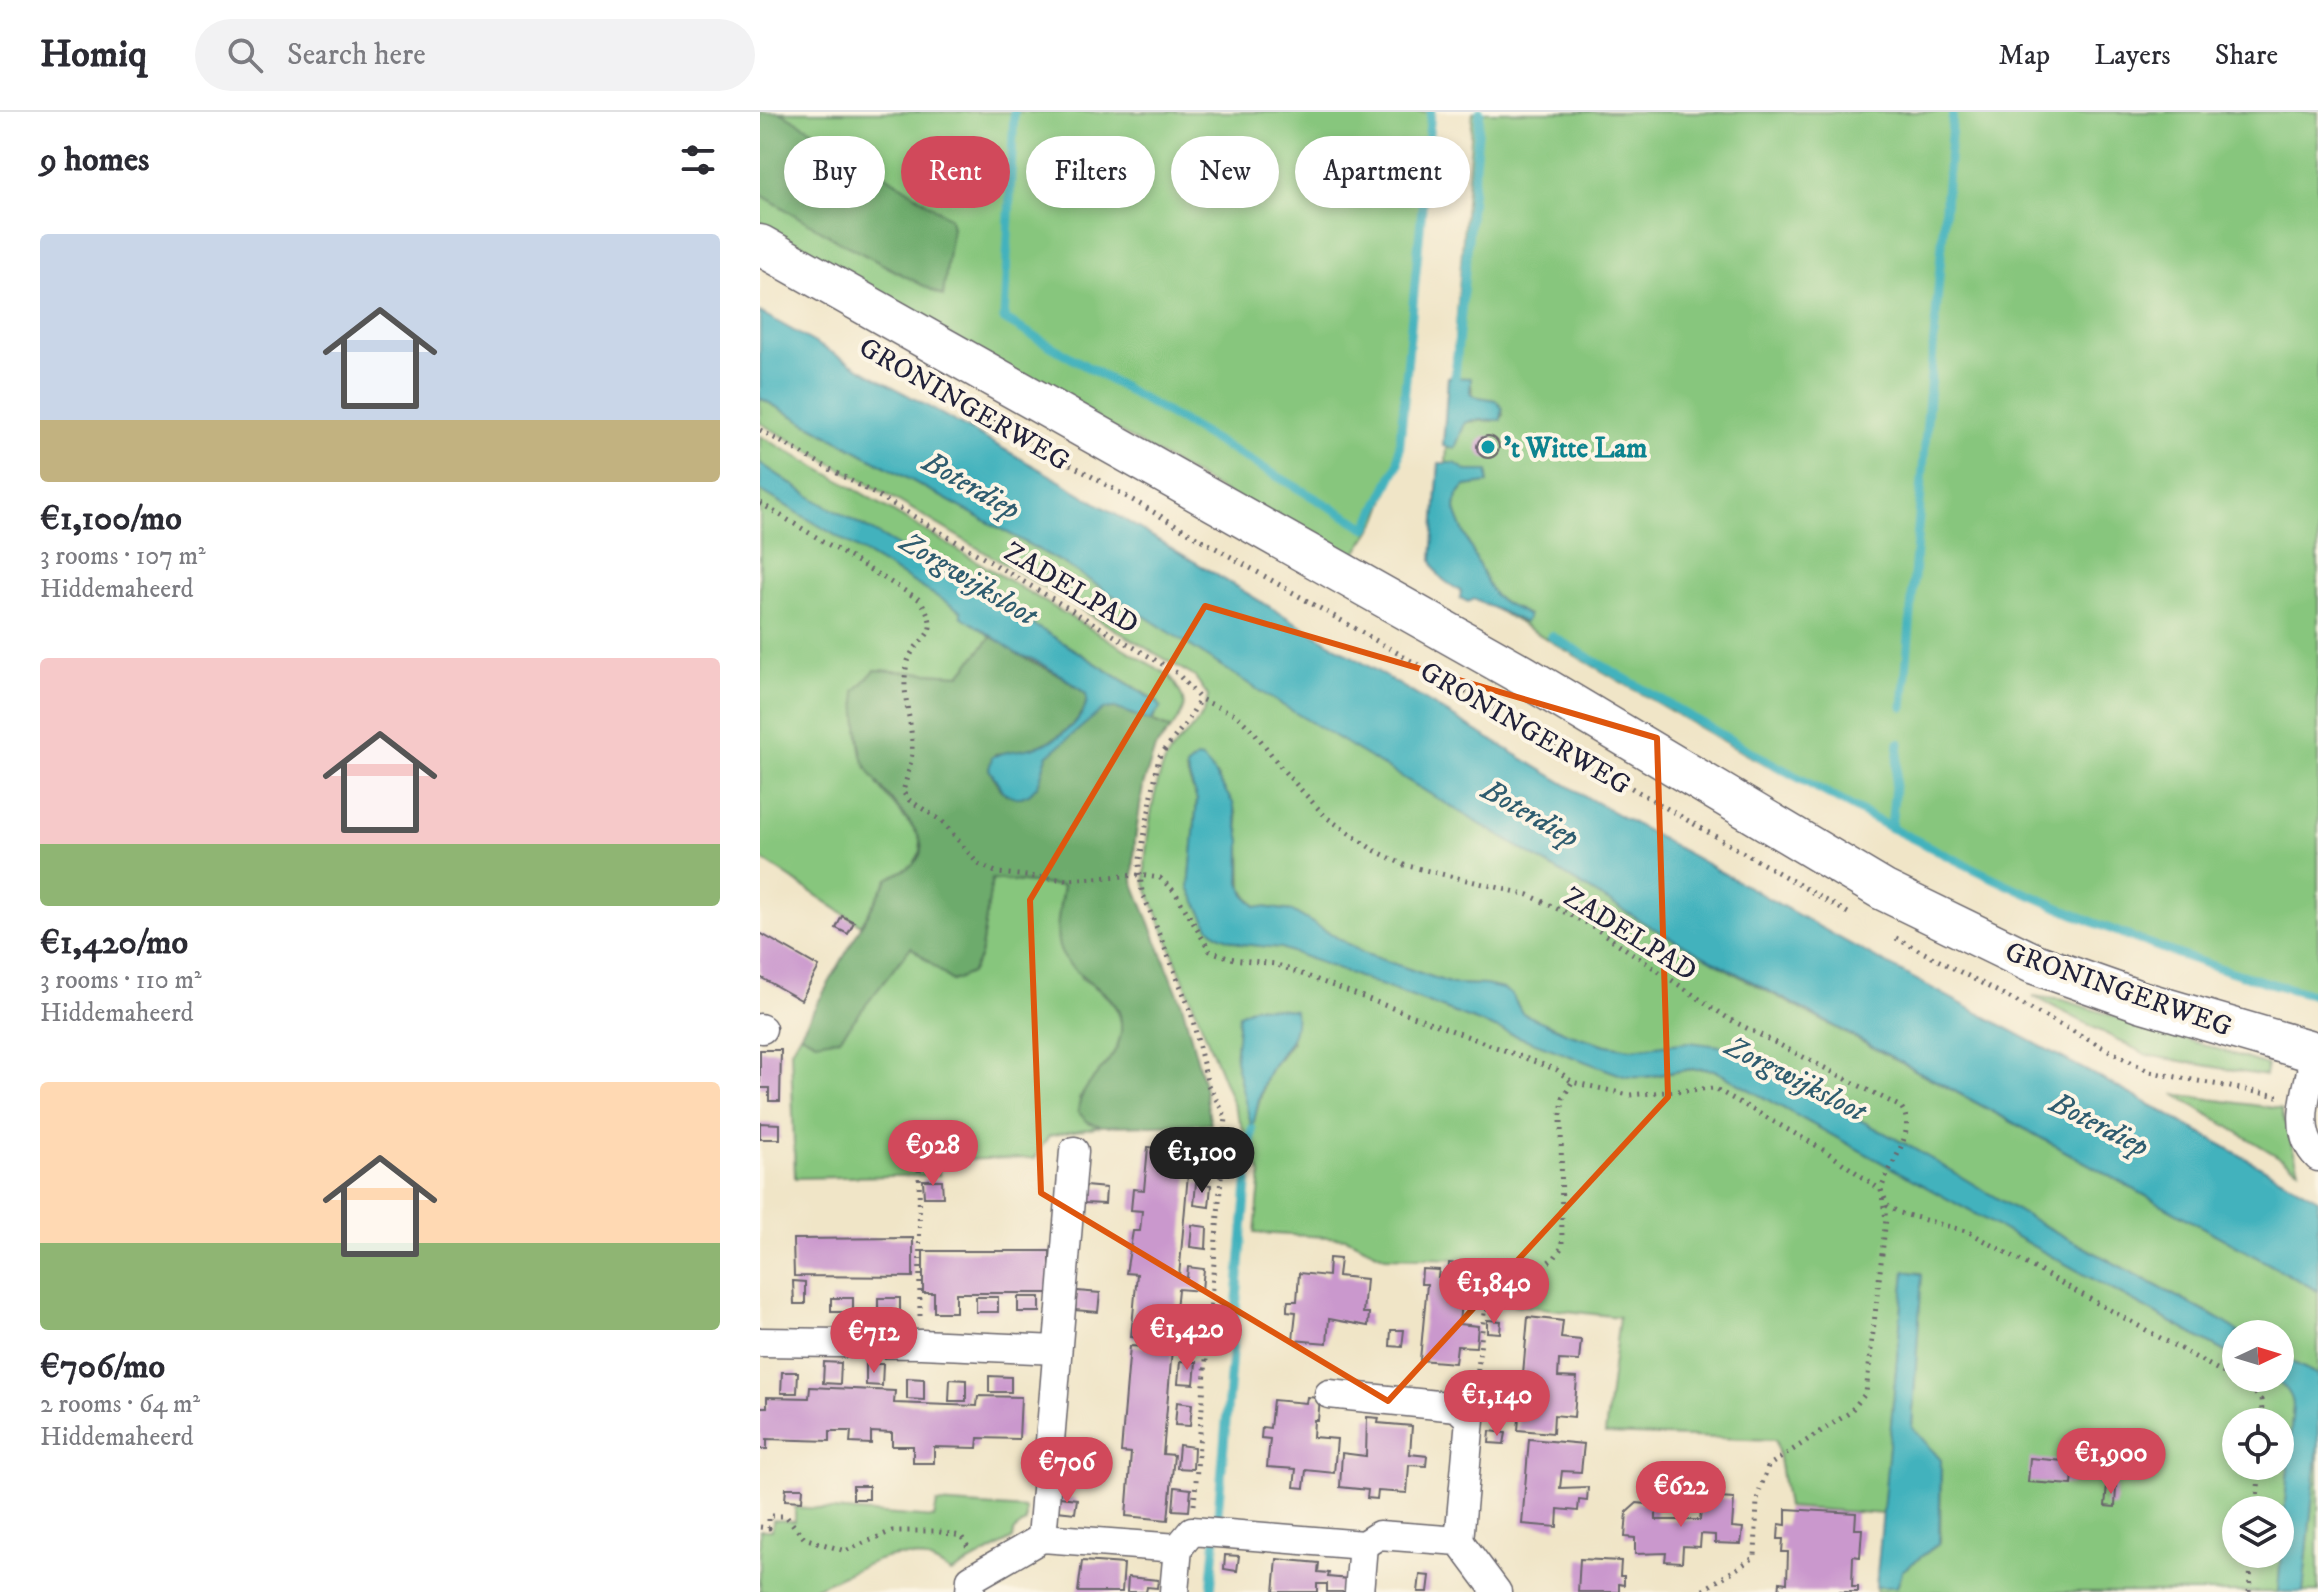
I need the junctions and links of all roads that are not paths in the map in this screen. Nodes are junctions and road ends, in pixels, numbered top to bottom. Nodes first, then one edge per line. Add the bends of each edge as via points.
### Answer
1 (760, 245) edge
2 (2317, 1053) edge
3 (1074, 1151) dead end
4 (2318, 1157) edge
5 (760, 1342) edge
6 (1057, 1350) junction
7 (1329, 1394) dead end
8 (1042, 1538) junction
9 (1185, 1540) junction
10 (1459, 1541) junction
11 (1363, 1545) junction
12 (976, 1582) edge
13 (1174, 1592) edge
14 (1359, 1592) edge
15 (1497, 1592) edge

1 - 2 main road, GRONINGERWEG via 1521,674 1883,890 2035,964
2 - 4 street via 2303,1133
3 - 6 street
5 - 6 street
6 - 8 street
7 - 10 street via 1457,1407 1470,1419
8 - 9 street
8 - 12 street
9 - 11 street via 1237,1536
9 - 13 street
10 - 11 street via 1379,1535
10 - 15 street
11 - 14 street

